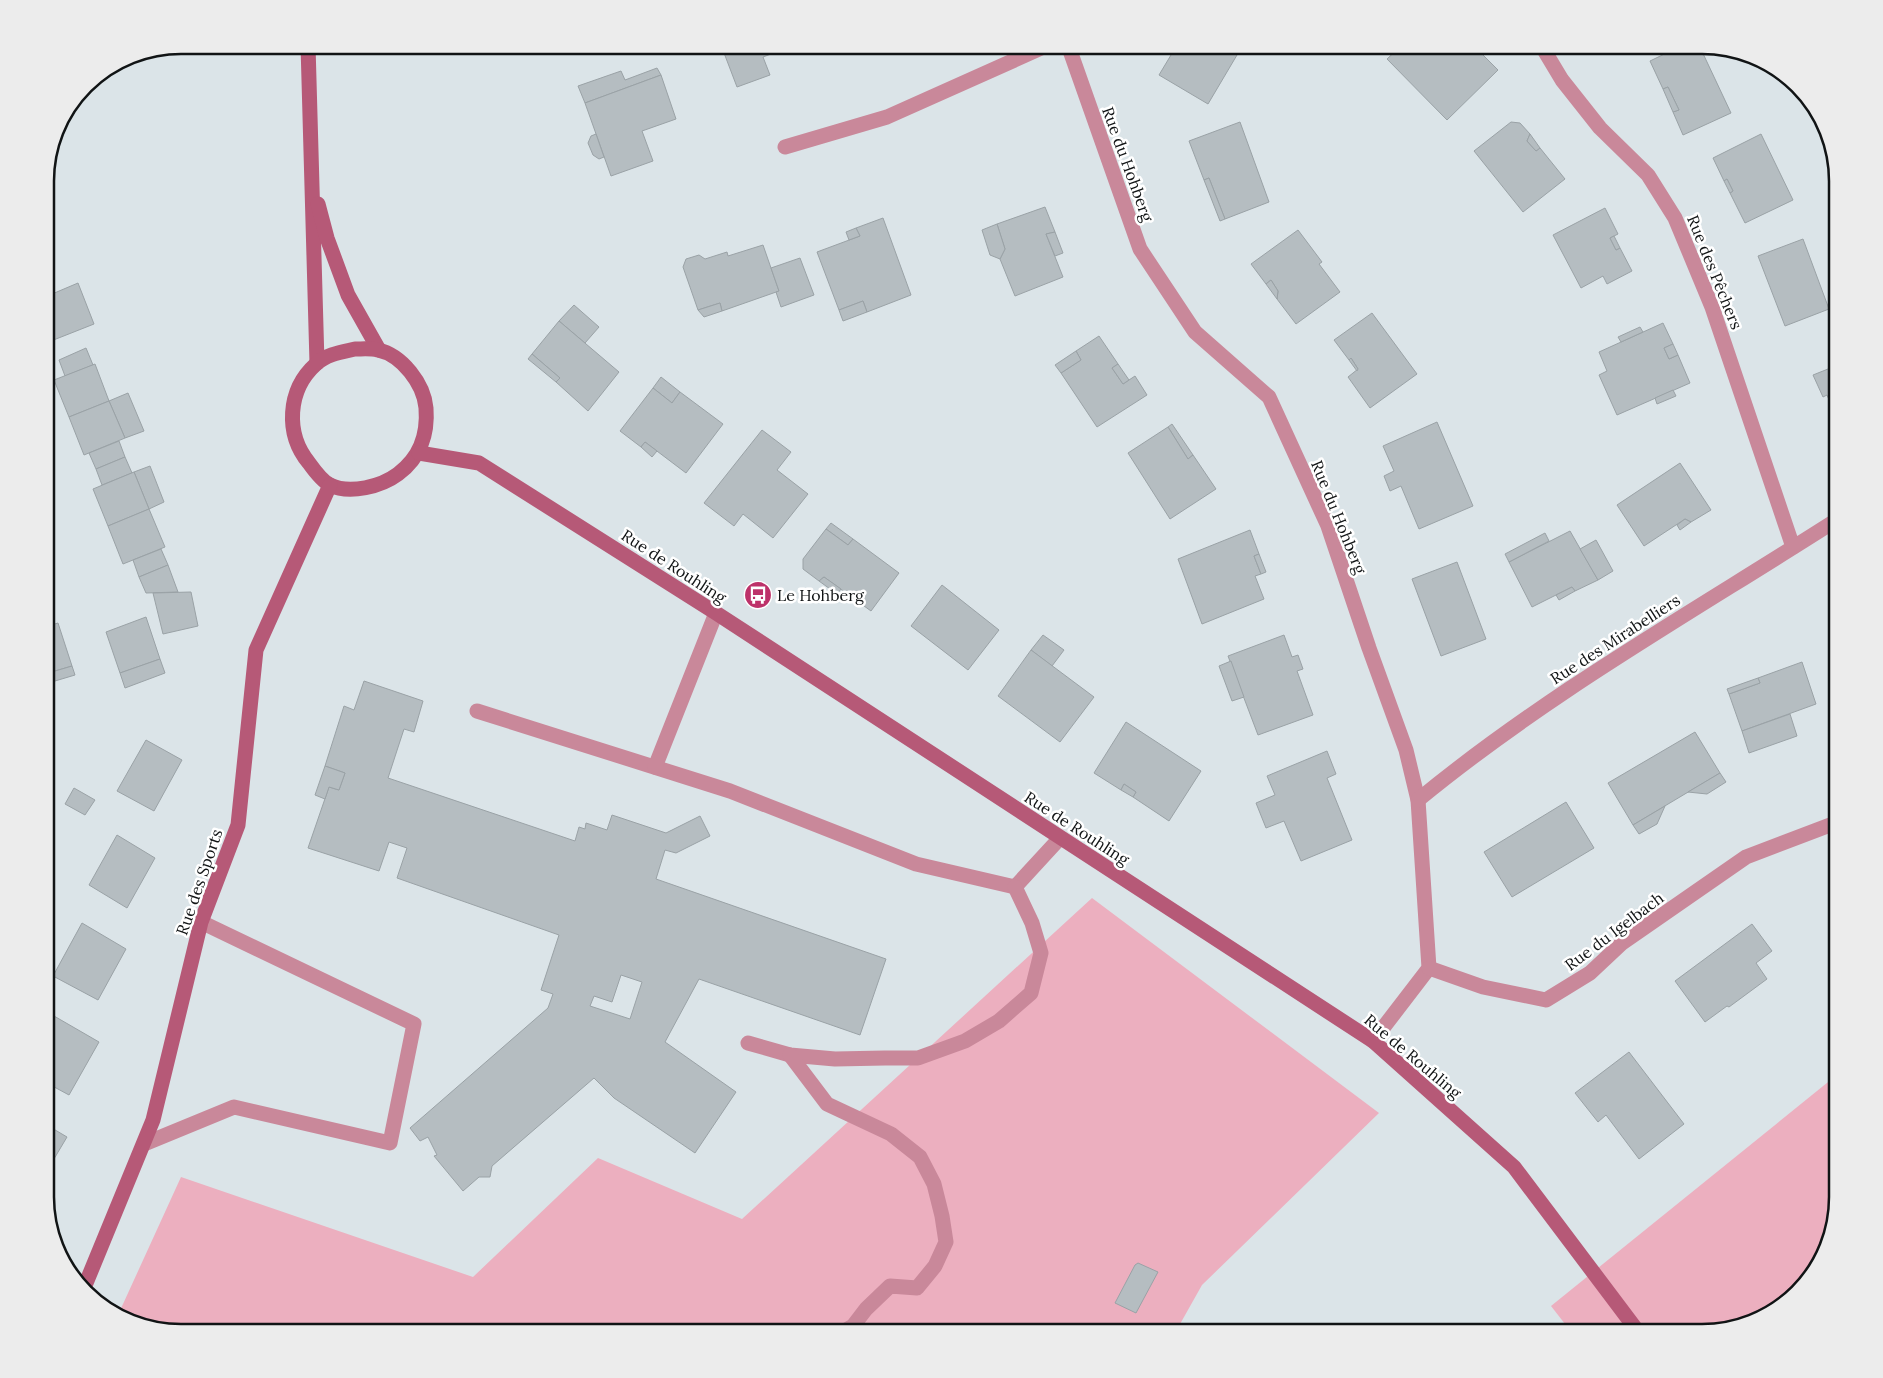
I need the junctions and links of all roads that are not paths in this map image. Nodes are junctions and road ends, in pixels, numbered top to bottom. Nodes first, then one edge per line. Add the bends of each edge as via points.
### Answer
1 (308, 54) edge
2 (1028, 54) edge
3 (1071, 54) edge
4 (1546, 54) edge
5 (785, 147) dead end
6 (311, 180) junction
7 (379, 350) junction
8 (317, 363) junction
9 (419, 452) junction
10 (330, 485) junction
11 (1829, 525) edge
12 (1793, 548) junction
13 (716, 613) junction
14 (478, 710) dead end
15 (655, 767) junction
16 (1418, 800) junction
17 (1829, 825) edge
18 (1060, 838) junction
19 (1014, 887) junction
20 (201, 922) junction
21 (1429, 968) junction
22 (1373, 1041) junction
23 (748, 1044) dead end
24 (790, 1055) junction
25 (144, 1144) junction
26 (86, 1282) edge
27 (855, 1324) edge
28 (1632, 1324) edge

1 - 6 street
2 - 5 street via 887,117
3 - 16 street, Rue du Hohberg via 1140,249 1195,332 1269,397 1328,526 1406,750
4 - 12 street, Rue des Pêchers via 1562,80 1600,128 1648,175 1675,218 1712,307
6 - 7 street via 327,238 348,295
6 - 8 street
7 - 8 street via 355,349 336,353
7 - 9 street via 400,362 417,380 426,400 428,424
8 - 10 street via 301,382 294,400 292,425 300,452
9 - 10 street via 408,468 387,482 354,490
9 - 13 street, Rue de Rouhling via 479,463
10 - 20 street, Rue des Sports via 256,650 238,825
11 - 12 street, Rue des Mirabelliers
12 - 16 street, Rue des Mirabelliers via 1540,708
13 - 15 street
13 - 18 street, Rue de Rouhling
14 - 15 street
15 - 19 street via 730,791 916,864
16 - 21 street, Rue du Hohberg
17 - 21 street, Rue du Igelbach via 1746,857 1622,943 1590,973 1546,1000 1484,987
18 - 19 street
18 - 22 street, Rue de Rouhling
19 - 24 street via 1032,923 1041,954 1030,993 999,1021 964,1041 918,1058 835,1059
20 - 25 street, Rue des Sports via 153,1120
20 - 25 street via 414,1024 390,1143 234,1107
21 - 22 street
22 - 28 street, Rue de Rouhling via 1514,1167
23 - 24 street
24 - 27 street via 827,1104 890,1134 920,1157 934,1184 942,1216 946,1242 935,1266 917,1288 890,1286
25 - 26 street, Rue des Sports

